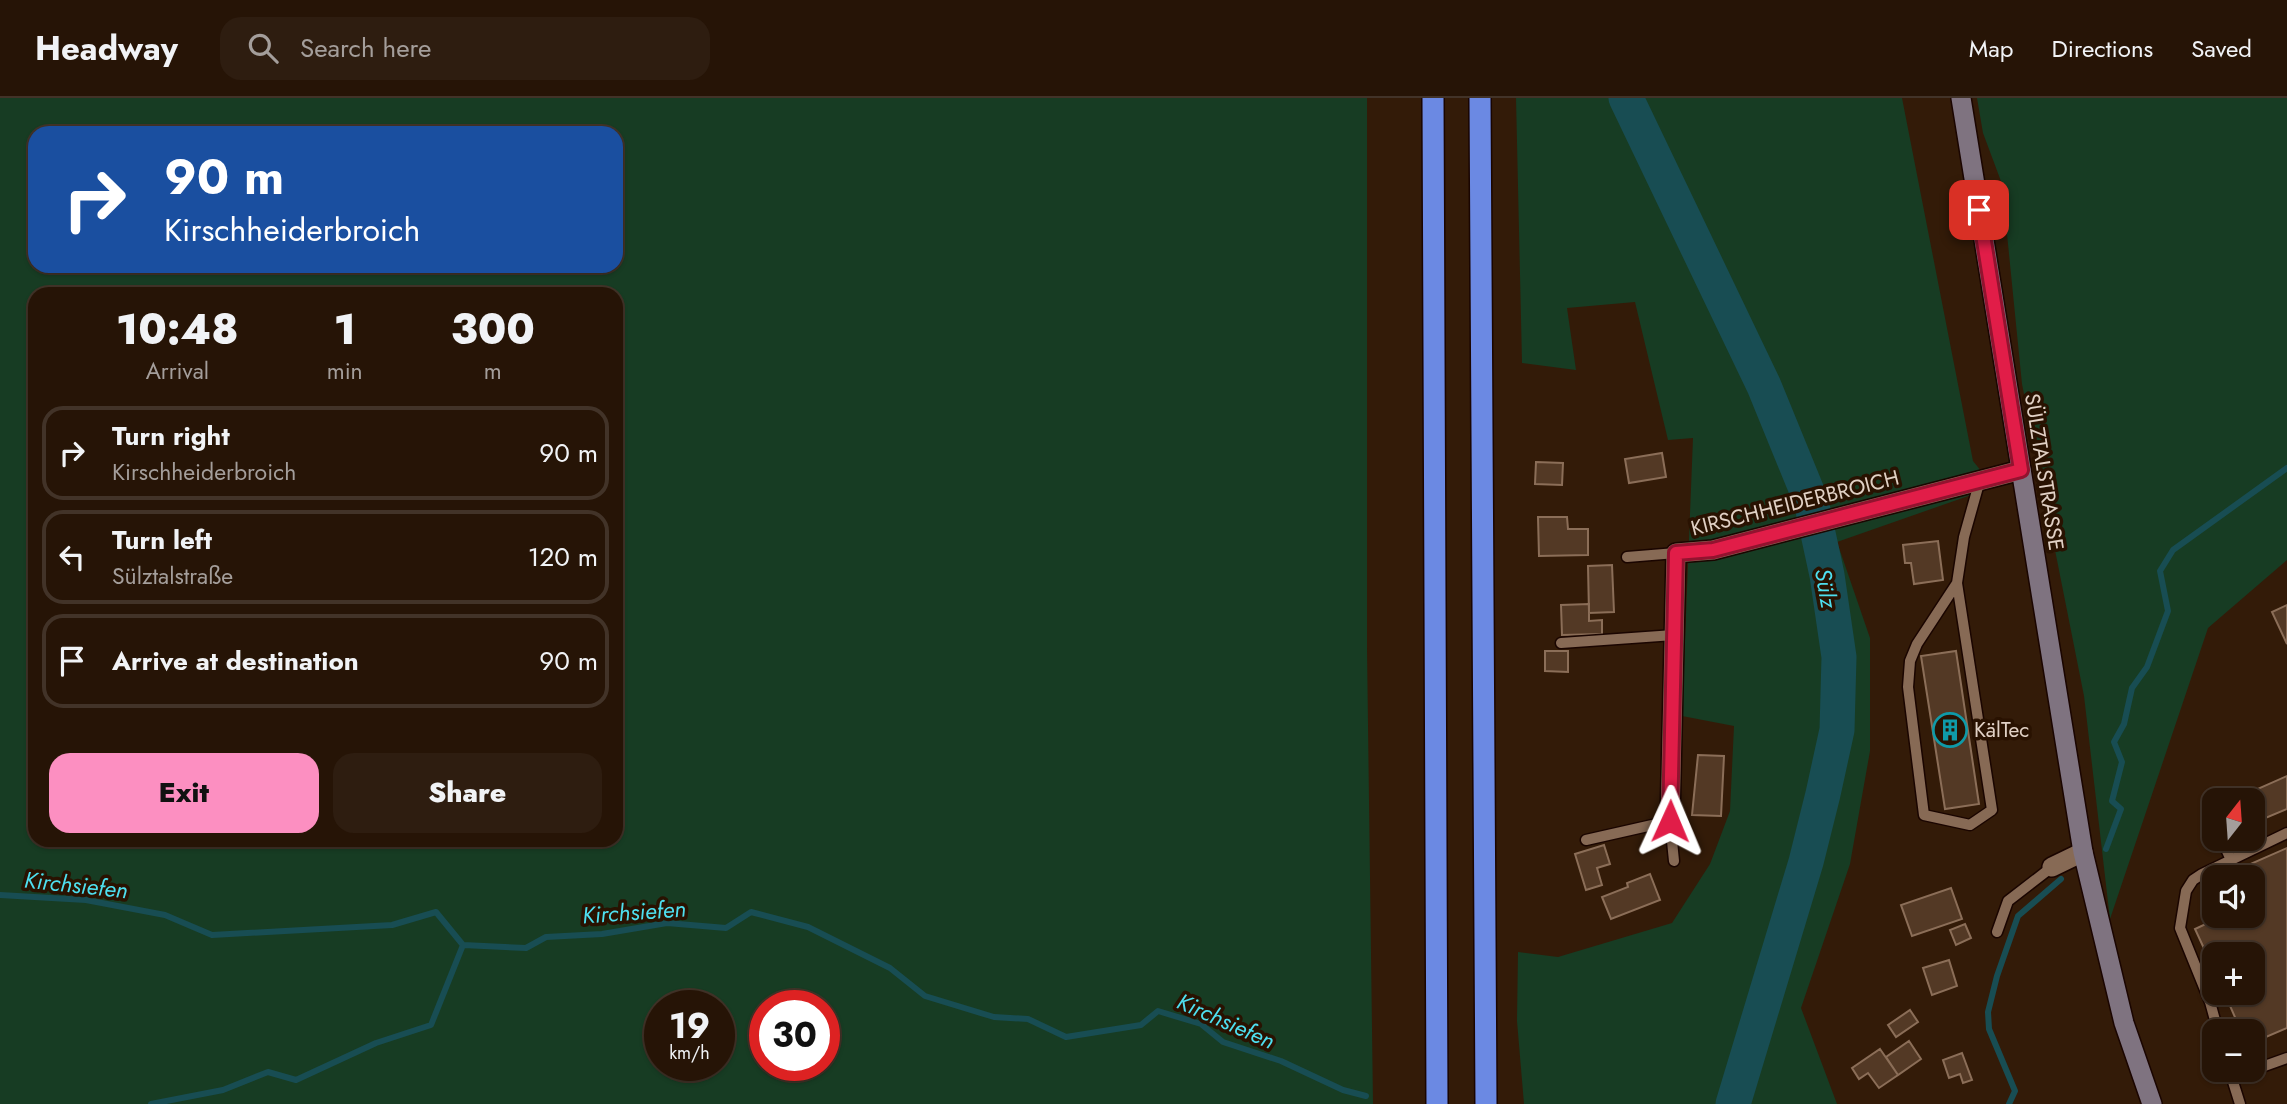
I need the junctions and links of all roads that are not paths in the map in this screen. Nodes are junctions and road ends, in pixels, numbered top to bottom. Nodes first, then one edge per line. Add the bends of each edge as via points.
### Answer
1 (1433, 98) edge
2 (1480, 98) edge
3 (1961, 98) edge
4 (2021, 470) junction
5 (1980, 480) junction
6 (1676, 553) junction
7 (1627, 557) dead end
8 (1956, 583) junction
9 (1674, 635) junction
10 (1561, 643) dead end
11 (1670, 821) junction
12 (2287, 833) edge
13 (1586, 841) dead end
14 (2227, 851) edge
15 (2083, 852) junction
16 (2231, 860) junction
17 (1674, 861) dead end
18 (2052, 867) joint
19 (1997, 932) dead end
20 (2215, 1019) edge
21 (2287, 1058) edge
22 (2265, 1064) edge
23 (2233, 1082) edge
24 (1437, 1104) edge
25 (1486, 1104) edge
26 (2152, 1104) edge
27 (2240, 1104) edge

1 - 24 highway
2 - 25 highway
3 - 4 main road, SÜLZTALSTRASSE
4 - 5 street, KIRSCHHEIDERBROICH
4 - 15 main road, SÜLZTALSTRASSE
5 - 6 street, KIRSCHHEIDERBROICH via 1713,550
5 - 8 lane
6 - 7 lane
6 - 9 street, KIRSCHHEIDERBROICH
8 - 8 lane via 1993,810 1970,825 1924,815 1908,687 1917,643
9 - 10 lane
9 - 11 street, KIRSCHHEIDERBROICH
11 - 13 lane
11 - 17 lane
12 - 16 lane
14 - 16 lane
15 - 18 street
15 - 26 main road, SÜLZTALSTRASSE via 2124,1023
16 - 20 lane via 2193,880 2181,911 2182,934
18 - 19 lane via 2008,901
21 - 22 lane
23 - 27 lane

